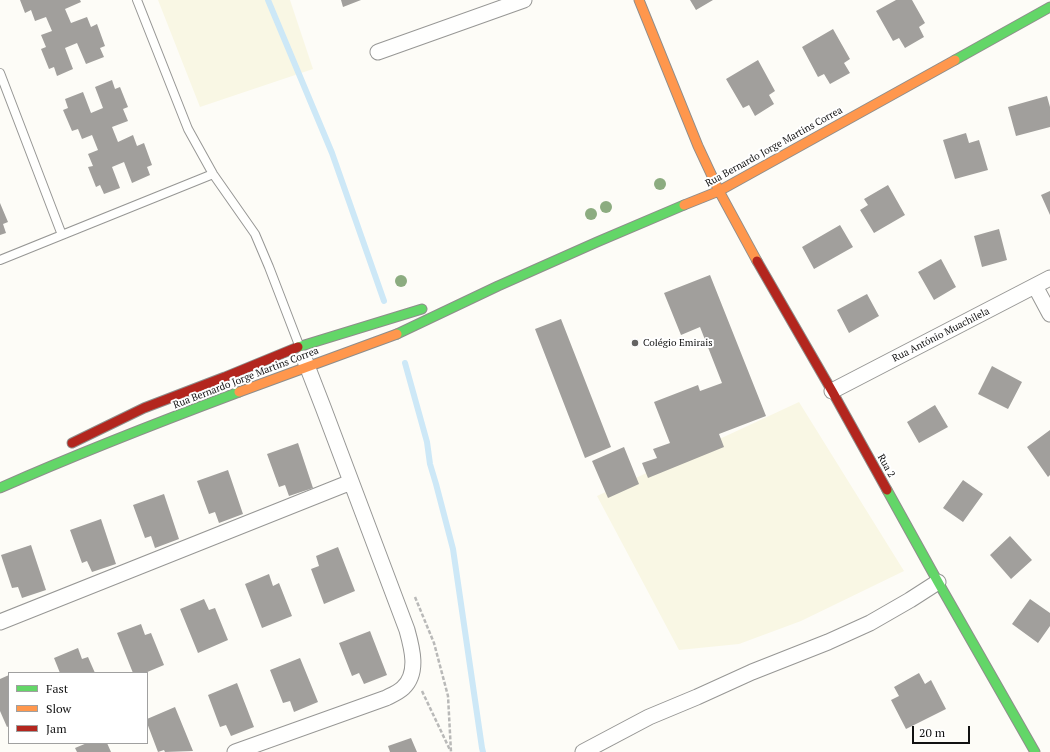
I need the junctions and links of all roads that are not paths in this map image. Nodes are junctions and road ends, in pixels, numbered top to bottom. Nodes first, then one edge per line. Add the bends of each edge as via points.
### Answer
1 (137, 0) edge
2 (524, 0) edge
3 (639, 0) edge
4 (1050, 6) edge
5 (378, 52) dead end
6 (0, 73) edge
7 (212, 174) junction
8 (719, 191) junction
9 (62, 235) junction
10 (0, 260) edge
11 (1050, 278) edge
12 (498, 286) junction
13 (1035, 286) junction
14 (446, 301) dead end
15 (429, 306) dead end
16 (1050, 314) edge
17 (299, 347) junction
18 (307, 366) junction
19 (832, 391) junction
20 (61, 448) dead end
21 (351, 482) junction
22 (0, 488) edge
23 (938, 582) junction
24 (0, 622) edge
25 (235, 752) edge
26 (583, 752) edge
27 (1035, 752) edge

1 - 7 lane via 188,129
2 - 5 street
3 - 8 street, Rua 2
4 - 8 street, Rua Bernardo Jorge Martins Correa
6 - 9 lane
7 - 9 lane
7 - 17 lane via 255,234
8 - 12 street, Rua Bernardo Jorge Martins Correa
8 - 19 street, Rua 2
9 - 10 lane
11 - 13 street, Rua António Muachilela
12 - 14 street, Rua Bernardo Jorge Martins Correa
12 - 18 street, Rua Bernardo Jorge Martins Correa via 396,334
13 - 16 street
13 - 19 street, Rua António Muachilela
15 - 17 street, Rua Bernardo Jorge Martins Correa
17 - 18 street
17 - 20 street, Rua Bernardo Jorge Martins Correa via 144,408
18 - 21 street
18 - 22 street, Rua Bernardo Jorge Martins Correa via 159,422
19 - 23 street, Rua 2
21 - 24 street
21 - 25 street via 407,630 413,662 411,678 403,688 386,698
23 - 26 street via 870,623 649,717
23 - 27 street, Rua 2

